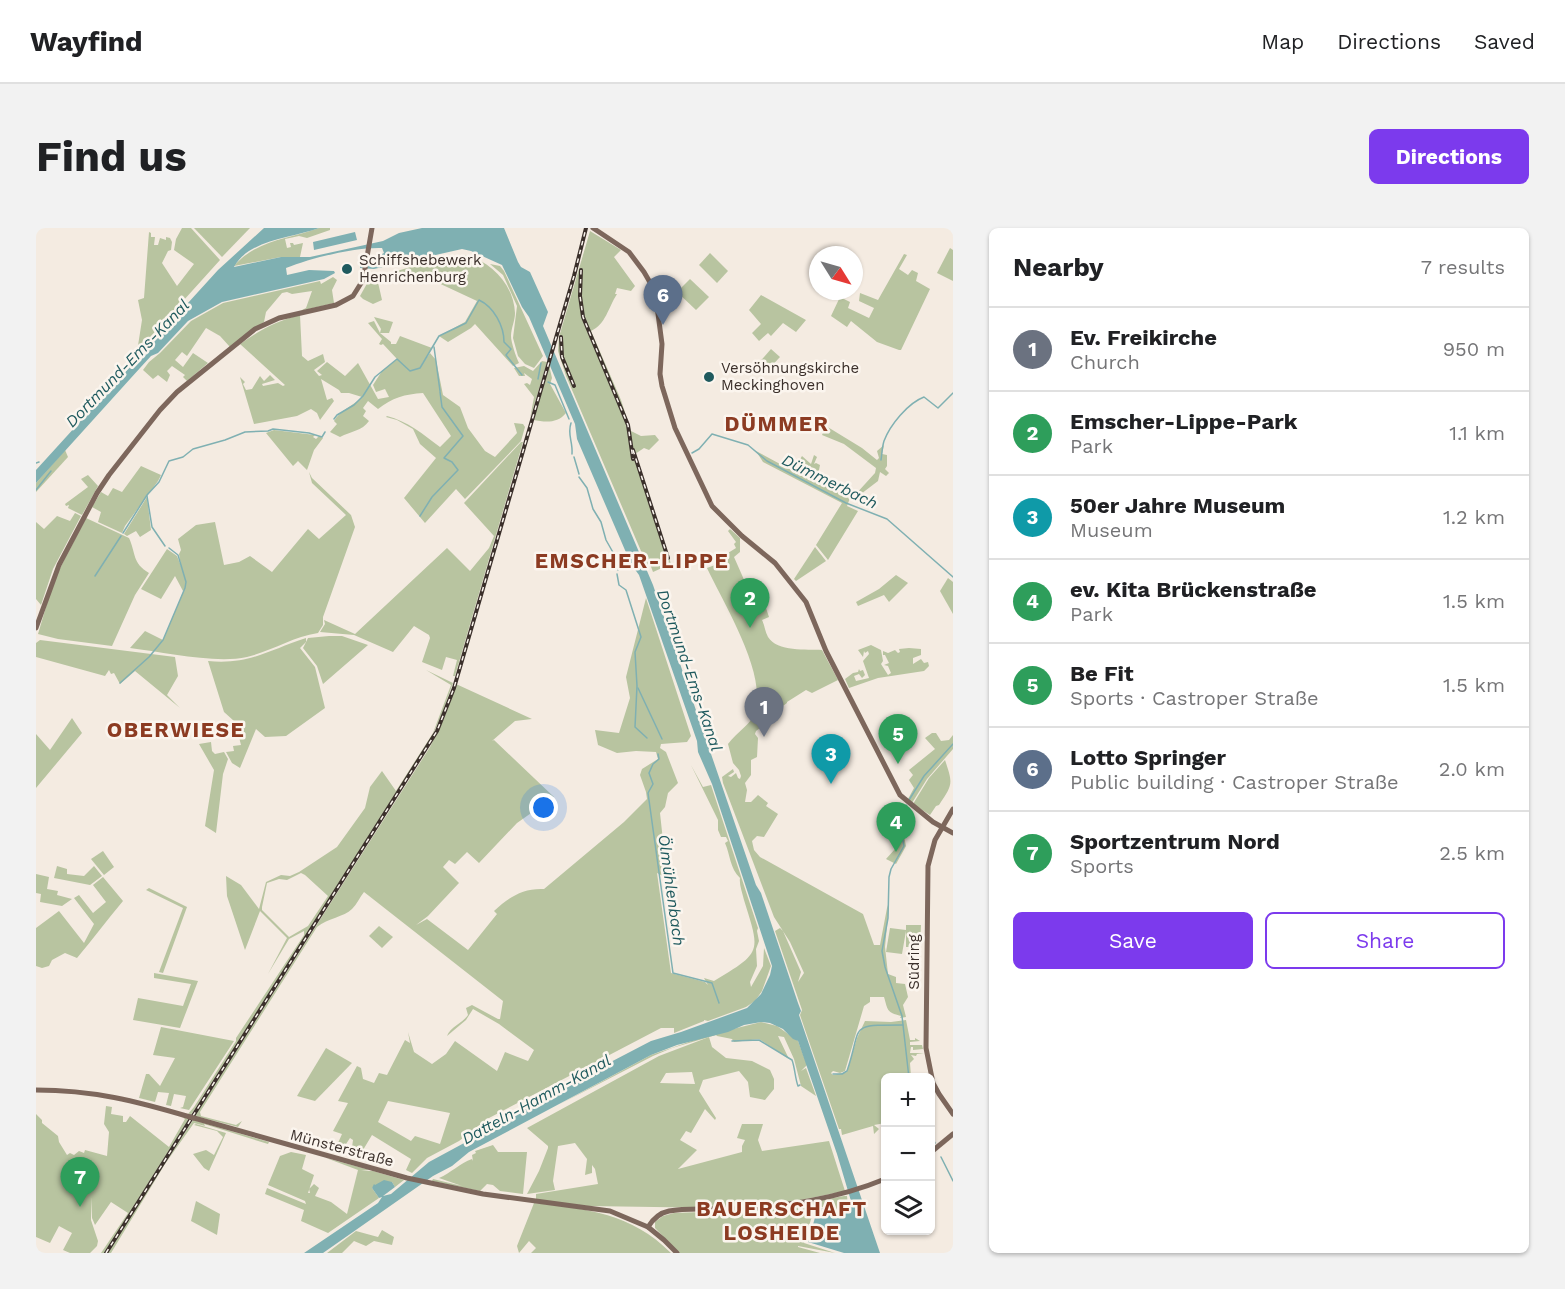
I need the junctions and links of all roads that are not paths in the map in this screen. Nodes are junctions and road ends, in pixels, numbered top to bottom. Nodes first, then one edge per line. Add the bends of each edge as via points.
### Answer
1 (372, 228) edge
2 (593, 228) edge
3 (36, 628) edge
4 (953, 811) edge
5 (921, 813) junction
6 (933, 822) junction
7 (943, 827) junction
8 (953, 832) edge
9 (935, 840) junction
10 (36, 1090) edge
11 (953, 1112) edge
12 (953, 1136) edge
13 (935, 1150) edge
14 (881, 1181) edge
15 (654, 1219) junction
16 (645, 1226) junction
17 (655, 1232) junction
18 (677, 1253) edge

1 - 3 main road via 362,284 350,298 261,325 166,403 101,486 59,565
2 - 5 main road via 624,248 650,280 658,305 662,386 675,428 712,506 775,563 806,602 826,651 900,795
4 - 7 main road, Südring
5 - 6 main road
5 - 7 main road
6 - 7 main road
6 - 9 main road
7 - 8 main road
7 - 9 main road, Südring
7 - 11 main road, Südring via 930,874 928,1039 934,1077
9 - 11 main road, Südring via 926,884 926,1048 933,1083
10 - 16 main road, Münsterstraße via 99,1093 407,1178 483,1194 610,1210
12 - 13 main road
14 - 15 main road via 803,1202 672,1210
15 - 16 main road
15 - 17 main road
16 - 17 main road, Münsterstraße
17 - 18 main road, Münsterstraße

